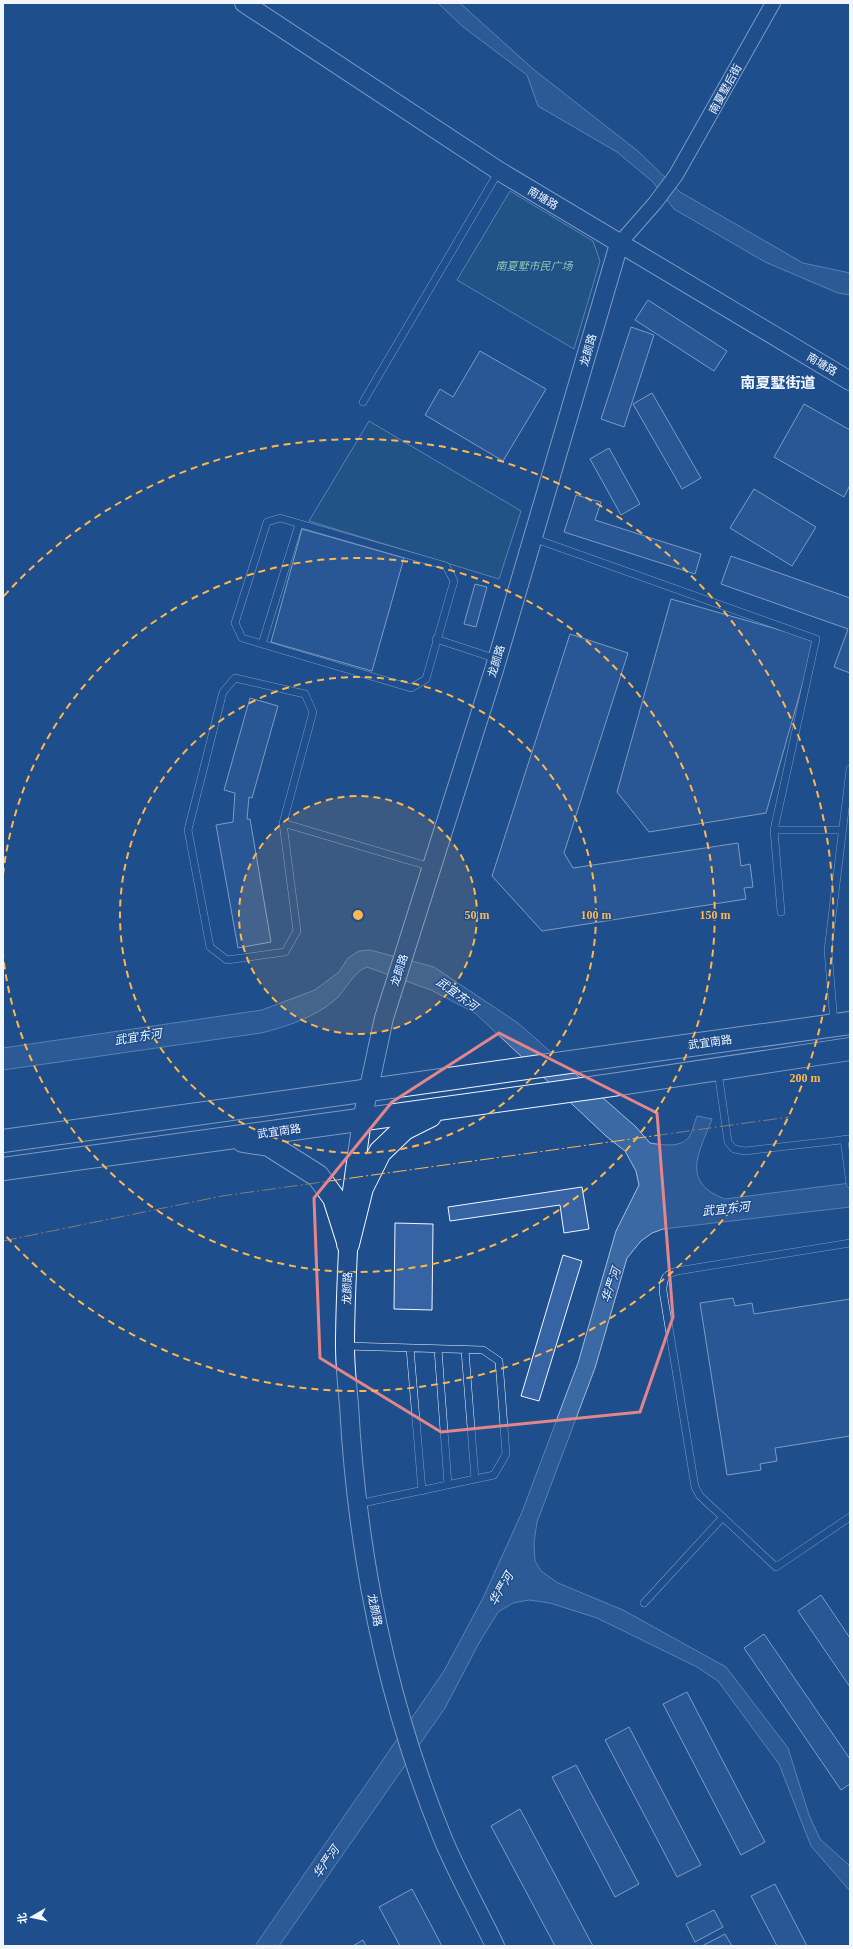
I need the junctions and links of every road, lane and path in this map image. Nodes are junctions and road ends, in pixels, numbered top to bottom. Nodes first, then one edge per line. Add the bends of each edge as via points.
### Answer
1 (244, 3) edge
2 (773, 3) edge
3 (499, 171) junction
4 (619, 244) junction
5 (850, 381) edge
6 (363, 402) dead end
7 (299, 524) junction
8 (533, 538) junction
9 (436, 639) junction
10 (262, 644) junction
11 (497, 659) junction
12 (850, 769) edge
13 (283, 823) junction
14 (774, 830) junction
15 (842, 830) junction
16 (431, 867) junction
17 (781, 912) dead end
18 (842, 1024) edge
19 (850, 1049) edge
20 (717, 1068) junction
21 (368, 1091) junction
22 (447, 1108) junction
23 (362, 1120) junction
24 (226, 1138) junction
25 (847, 1139) edge
26 (3, 1141) edge
27 (3, 1169) edge
28 (850, 1179) edge
29 (850, 1184) edge
30 (850, 1243) edge
31 (348, 1244) junction
32 (345, 1346) junction
33 (410, 1348) junction
34 (438, 1349) junction
35 (465, 1350) junction
36 (475, 1479) junction
37 (448, 1485) junction
38 (422, 1491) junction
39 (357, 1505) junction
40 (723, 1517) junction
41 (850, 1517) edge
42 (644, 1602) dead end
43 (495, 1946) edge

1 - 3 street, 南塘路
2 - 4 street, 南夏墅后街 via 676,175
3 - 4 street, 南塘路
3 - 6 lane
4 - 5 street, 南塘路
4 - 8 street, 龙颜路
7 - 9 lane via 446,566 454,581
7 - 10 lane
7 - 10 lane via 280,518 267,522 235,623 242,638
8 - 11 street, 龙颜路
8 - 14 lane via 816,640
9 - 10 lane via 426,679 411,688
9 - 11 lane
11 - 16 street, 龙颜路
12 - 15 lane
13 - 13 lane via 313,712 305,694 235,678 223,692 188,830 210,947 227,960 285,952 297,931
13 - 16 lane
14 - 15 lane
14 - 17 lane
15 - 18 lane via 828,950
16 - 21 street, 龙颜路 via 391,993
18 - 21 main road, 武宜南路
19 - 20 main road
20 - 22 main road, 武宜南路
20 - 25 lane via 728,1142 734,1149 745,1152
21 - 23 street, 龙颜路
21 - 26 main road
22 - 23 main road, 武宜南路
22 - 31 main road via 404,1129 380,1152 362,1188
23 - 24 main road, 武宜南路
23 - 31 street, 龙颜路 via 350,1206
24 - 27 main road, 武宜南路
24 - 31 main road via 269,1145 318,1176 334,1198
25 - 28 lane
28 - 29 lane
30 - 40 lane via 677,1271 668,1273 663,1281 695,1487 700,1496
31 - 32 street, 龙颜路
32 - 33 lane
32 - 39 street, 龙颜路
33 - 34 lane
33 - 38 lane
34 - 35 lane
34 - 37 lane
35 - 36 lane
35 - 36 lane via 483,1350 499,1361 506,1454 494,1475
36 - 37 lane
37 - 38 lane
38 - 39 lane
39 - 43 street, 龙颜路 via 372,1599 401,1717 416,1766 444,1839
40 - 41 lane via 776,1567
40 - 42 lane

